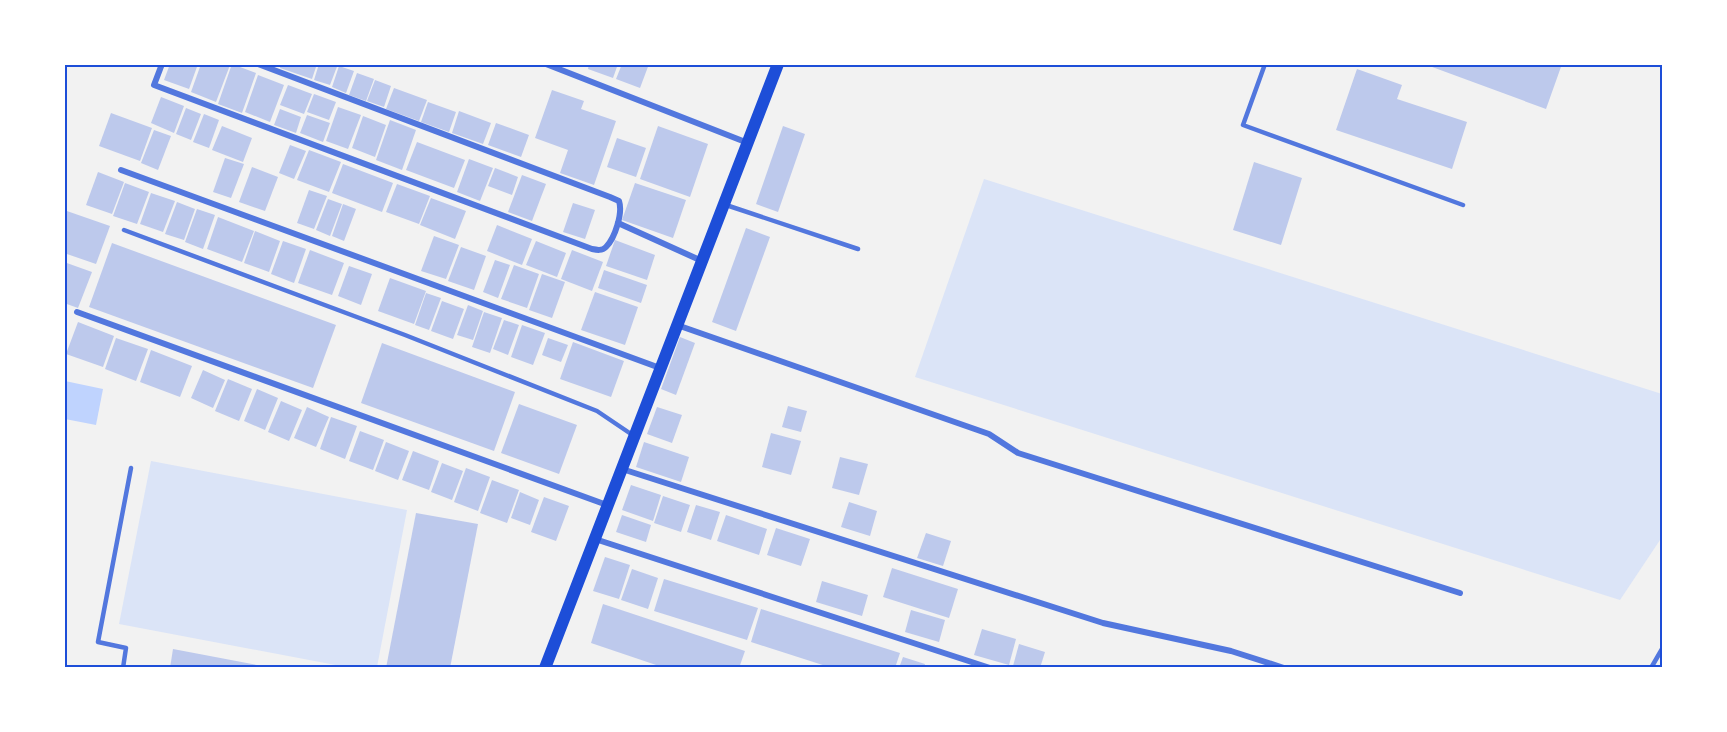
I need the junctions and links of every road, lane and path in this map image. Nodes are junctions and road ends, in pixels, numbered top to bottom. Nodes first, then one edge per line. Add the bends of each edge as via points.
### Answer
1 (162, 64) edge
2 (258, 64) edge
3 (546, 64) edge
4 (778, 64) edge
5 (1265, 64) edge
6 (748, 142) junction
7 (121, 170) dead end
8 (724, 205) junction
9 (1463, 206) dead end
10 (618, 223) junction
11 (124, 230) dead end
12 (858, 249) dead end
13 (702, 261) junction
14 (77, 312) dead end
15 (677, 325) junction
16 (660, 368) junction
17 (634, 435) junction
18 (131, 468) dead end
19 (621, 469) junction
20 (607, 505) junction
21 (594, 539) junction
22 (1460, 592) dead end
23 (1662, 649) edge
24 (123, 668) edge
25 (544, 668) edge
26 (990, 668) edge
27 (1284, 668) edge
28 (1651, 668) edge

1 - 10 street via 154,85 592,249 606,247
2 - 10 street via 610,197 619,201 621,207
3 - 6 street
4 - 6 main road
5 - 9 lane via 1243,125
6 - 8 main road
7 - 16 street
8 - 12 lane
8 - 13 main road
10 - 13 street
11 - 17 lane via 405,334 597,411
13 - 15 main road
14 - 20 street
15 - 16 main road
15 - 22 street via 989,434 1018,453
16 - 17 main road
17 - 19 main road
18 - 24 lane via 98,642 126,648
19 - 20 main road
19 - 27 street via 1103,623 1231,651
20 - 21 main road
21 - 25 main road
21 - 26 street
23 - 28 lane

